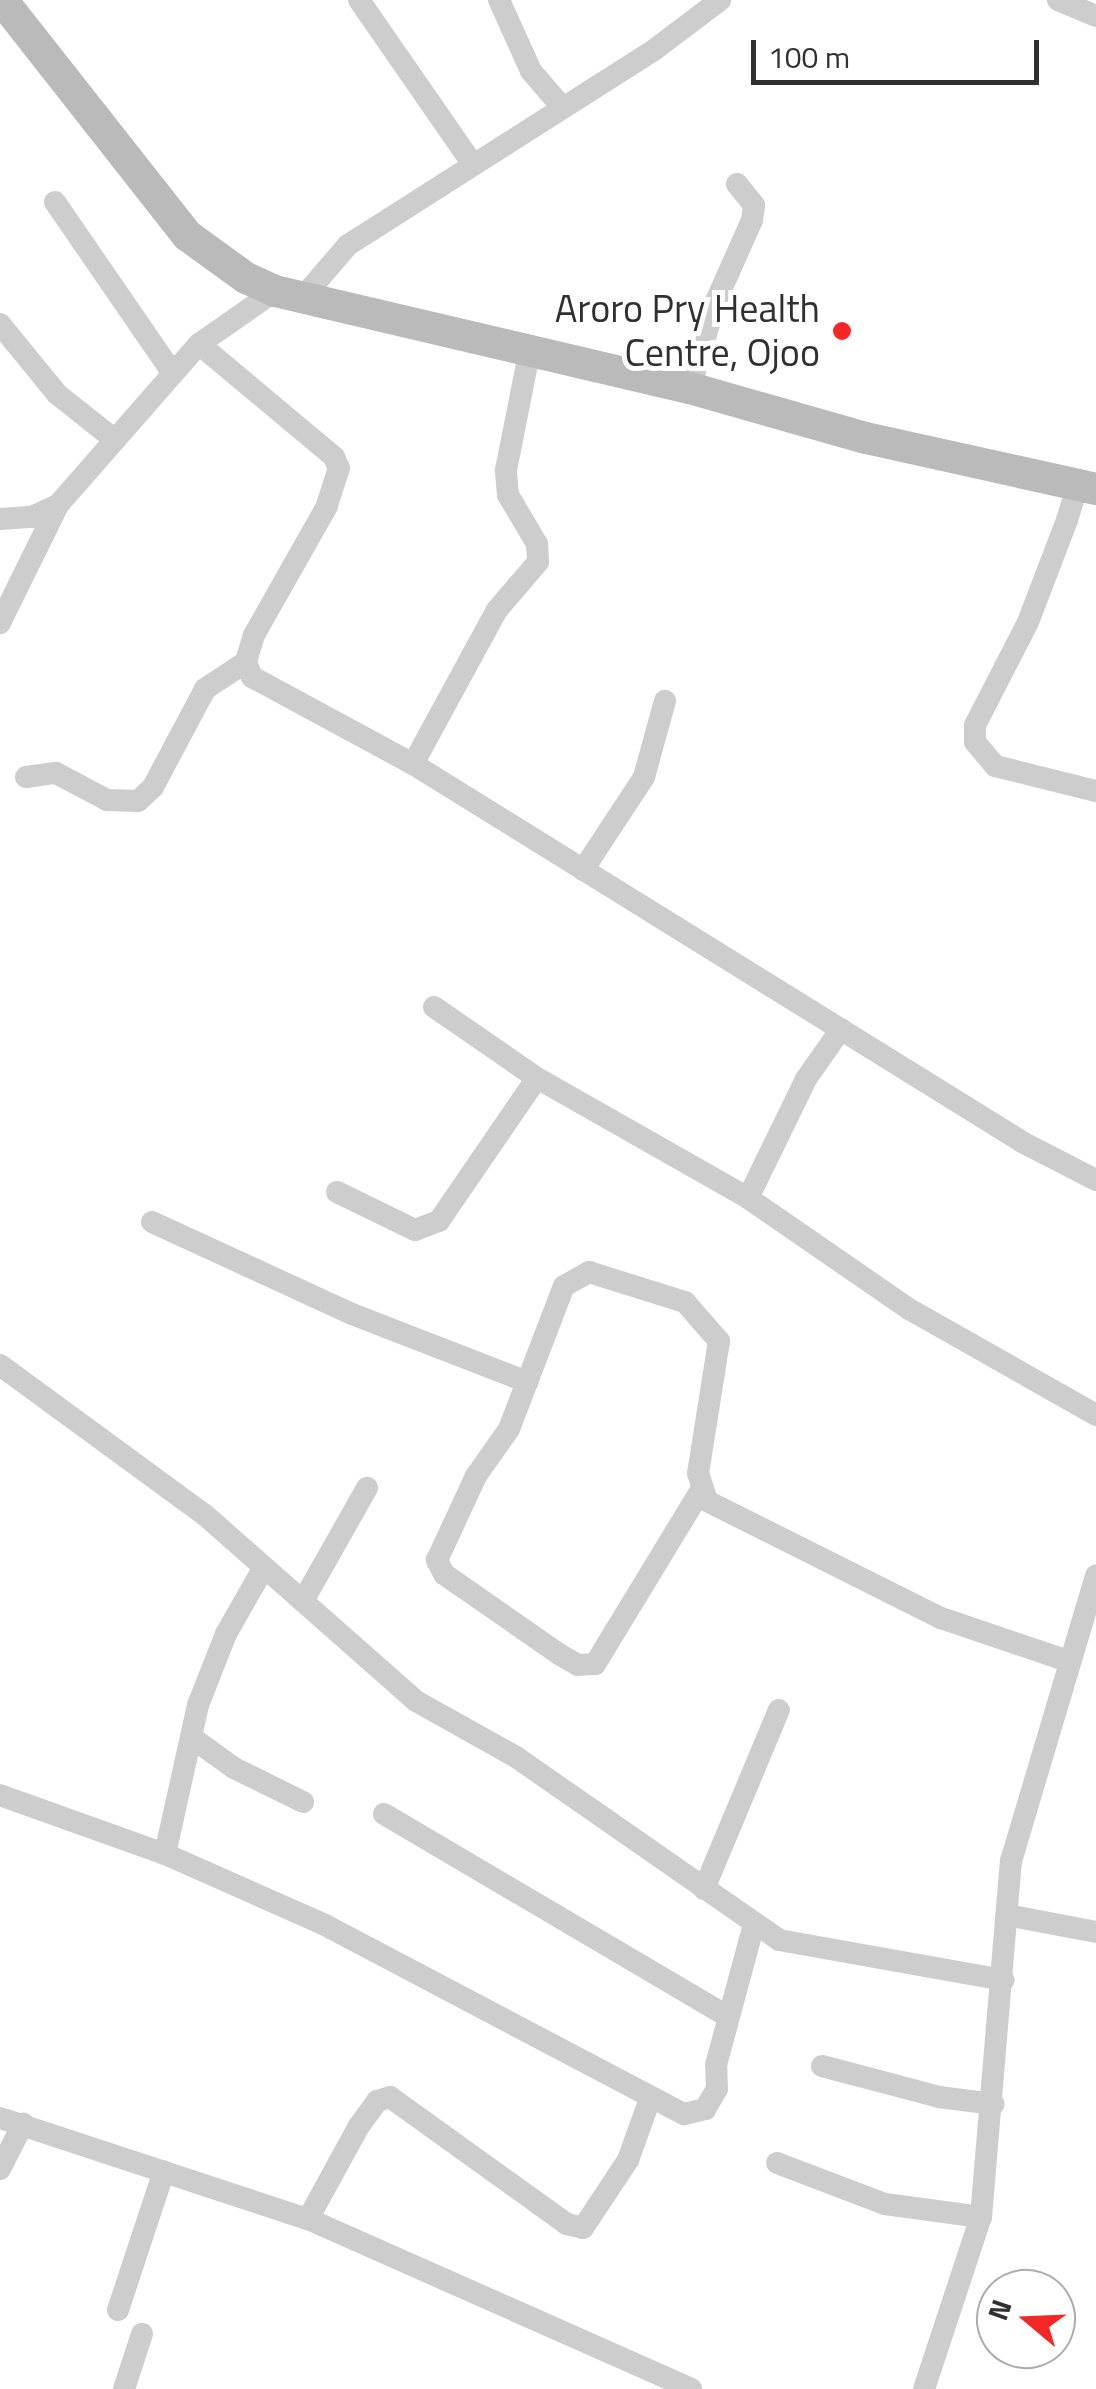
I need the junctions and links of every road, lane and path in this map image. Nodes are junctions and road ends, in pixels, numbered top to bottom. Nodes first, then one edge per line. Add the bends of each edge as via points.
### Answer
1 (2, 0) edge
2 (359, 0) edge
3 (498, 0) edge
4 (1058, 0) edge
5 (715, 2) edge
6 (1096, 16) edge
7 (560, 106) junction
8 (472, 163) junction
9 (737, 184) dead end
10 (56, 202) dead end
11 (290, 293) junction
12 (0, 324) edge
13 (200, 344) junction
14 (530, 350) junction
15 (172, 372) junction
16 (690, 388) junction
17 (114, 440) junction
18 (1082, 486) edge
19 (58, 505) junction
20 (0, 519) edge
21 (0, 623) edge
22 (246, 662) junction
23 (665, 701) dead end
24 (412, 764) junction
25 (26, 777) dead end
26 (1096, 791) edge
27 (583, 870) junction
28 (434, 1007) dead end
29 (841, 1030) junction
30 (537, 1078) junction
31 (1096, 1180) edge
32 (337, 1192) dead end
33 (748, 1198) junction
34 (152, 1222) dead end
35 (0, 1364) edge
36 (527, 1382) junction
37 (1096, 1415) edge
38 (367, 1488) dead end
39 (701, 1490) junction
40 (263, 1569) junction
41 (1096, 1575) edge
42 (303, 1602) junction
43 (1068, 1660) junction
44 (779, 1710) dead end
45 (192, 1737) junction
46 (0, 1795) edge
47 (303, 1802) dead end
48 (384, 1814) dead end
49 (165, 1854) junction
50 (704, 1889) junction
51 (1006, 1916) junction
52 (754, 1924) junction
53 (1096, 1932) edge
54 (1003, 1980) junction
55 (727, 2016) junction
56 (822, 2066) dead end
57 (650, 2099) junction
58 (994, 2104) junction
59 (0, 2118) edge
60 (24, 2124) junction
61 (777, 2163) dead end
62 (0, 2169) edge
63 (164, 2171) junction
64 (981, 2217) junction
65 (308, 2219) junction
66 (118, 2310) dead end
67 (142, 2334) dead end
68 (124, 2389) edge
69 (692, 2389) edge
70 (924, 2389) edge

1 - 11 main road via 188,236 223,265
2 - 8 street
3 - 7 street via 530,71
4 - 6 street
5 - 7 street
7 - 8 street
8 - 11 street via 348,244
9 - 16 street via 754,205 752,220 716,301
10 - 15 street
11 - 13 street
11 - 14 main road
12 - 17 street via 57,394
13 - 15 street
13 - 22 street via 339,468 328,506
14 - 16 main road
14 - 24 street via 506,470 508,495 532,532 538,562 497,610
15 - 17 street
16 - 18 main road via 866,438
17 - 19 street
18 - 26 street via 1028,622 975,725 975,742 996,766
19 - 20 street via 32,517
19 - 21 street
22 - 24 street via 252,677
22 - 25 street via 205,689 153,788 138,801 106,800 56,773
23 - 27 street via 644,778
24 - 27 street
27 - 29 street
28 - 30 street
29 - 31 street
29 - 33 street via 806,1080
30 - 32 street via 440,1221 415,1230
30 - 33 street
33 - 37 street via 909,1309
34 - 36 street via 352,1314
35 - 40 street via 205,1515
36 - 39 street via 564,1286 578,1273 633,1282 685,1302 720,1342
36 - 39 street via 437,1560 444,1574 559,1654 578,1665 596,1664
38 - 42 street
39 - 43 street via 736,1518 886,1594
40 - 42 street
40 - 45 street via 226,1634
41 - 43 street
42 - 50 street via 426,1708 532,1767
43 - 51 street via 1024,1804
44 - 50 street
45 - 47 street via 234,1768
45 - 49 street
46 - 49 street
48 - 55 street
49 - 57 street via 325,1924
50 - 52 street
51 - 53 street
51 - 54 street
52 - 54 street via 779,1940
52 - 55 street
54 - 58 street
55 - 57 street via 717,2089 705,2109 684,2114
56 - 58 street via 939,2097
57 - 65 street via 628,2160 583,2228 567,2224 390,2097 378,2100 359,2126
58 - 64 street
59 - 60 street
60 - 62 street
60 - 63 street
61 - 64 street via 872,2200
63 - 65 street
63 - 66 street
64 - 70 street
65 - 69 street
67 - 68 street

